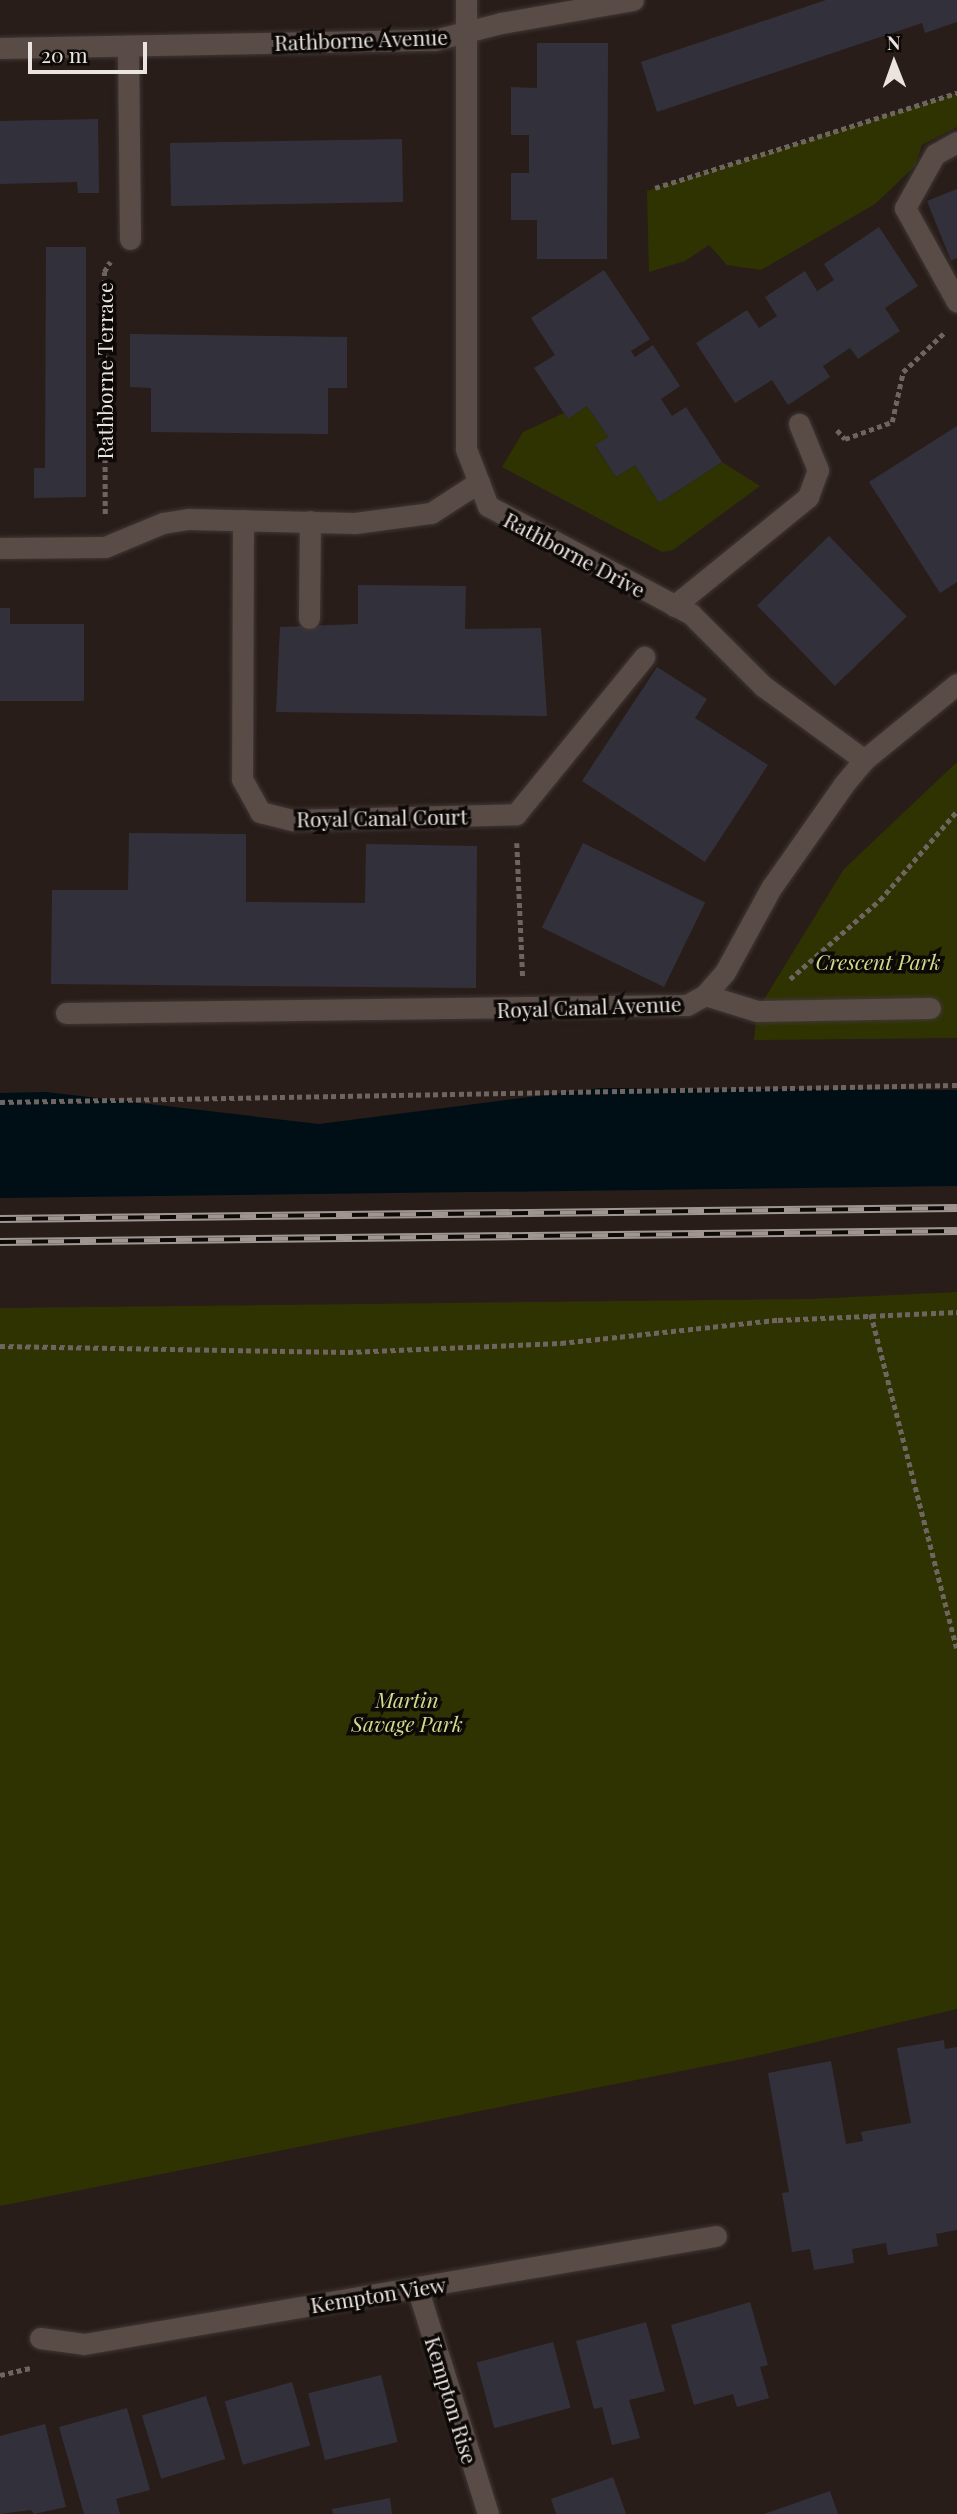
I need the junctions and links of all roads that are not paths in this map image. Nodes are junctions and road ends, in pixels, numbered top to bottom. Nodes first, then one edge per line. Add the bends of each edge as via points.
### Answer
1 (466, 0) edge
2 (633, 0) edge
3 (466, 33) junction
4 (128, 46) junction
5 (0, 48) edge
6 (957, 142) edge
7 (130, 239) road end
8 (957, 302) edge
9 (799, 424) dead end
10 (478, 482) junction
11 (243, 520) junction
12 (310, 521) junction
13 (0, 548) edge
14 (674, 606) junction
15 (309, 618) dead end
16 (644, 657) dead end
17 (957, 684) edge
18 (864, 760) junction
19 (705, 995) junction
20 (930, 1008) dead end
21 (66, 1013) dead end
22 (716, 2236) dead end
23 (417, 2287) junction
24 (40, 2338) dead end
25 (488, 2514) edge

1 - 3 street, Rathborne Drive
2 - 3 street, Rathborne Avenue
3 - 4 street, Rathborne Avenue via 434,40
3 - 10 street, Rathborne Drive via 466,449
4 - 5 street, Rathborne Avenue
4 - 7 street
6 - 8 street via 935,154 905,208
9 - 14 street via 818,470 808,497
10 - 12 street via 431,513 355,523
10 - 14 street, Rathborne Drive via 488,506
11 - 12 street
11 - 13 street via 163,523 105,547
11 - 16 street, Royal Canal Court via 242,779 260,812 293,820 516,814
12 - 15 street
14 - 18 street, Rathborne Drive via 691,614 763,686
17 - 18 street, Royal Canal Avenue
18 - 19 street, Royal Canal Avenue via 806,835 724,972
19 - 20 street via 757,1011
19 - 21 street, Royal Canal Avenue via 687,1005 653,1008
22 - 23 street, Kempton View via 585,2262
23 - 24 street, Kempton View via 84,2344
23 - 25 street, Kempton Rise

